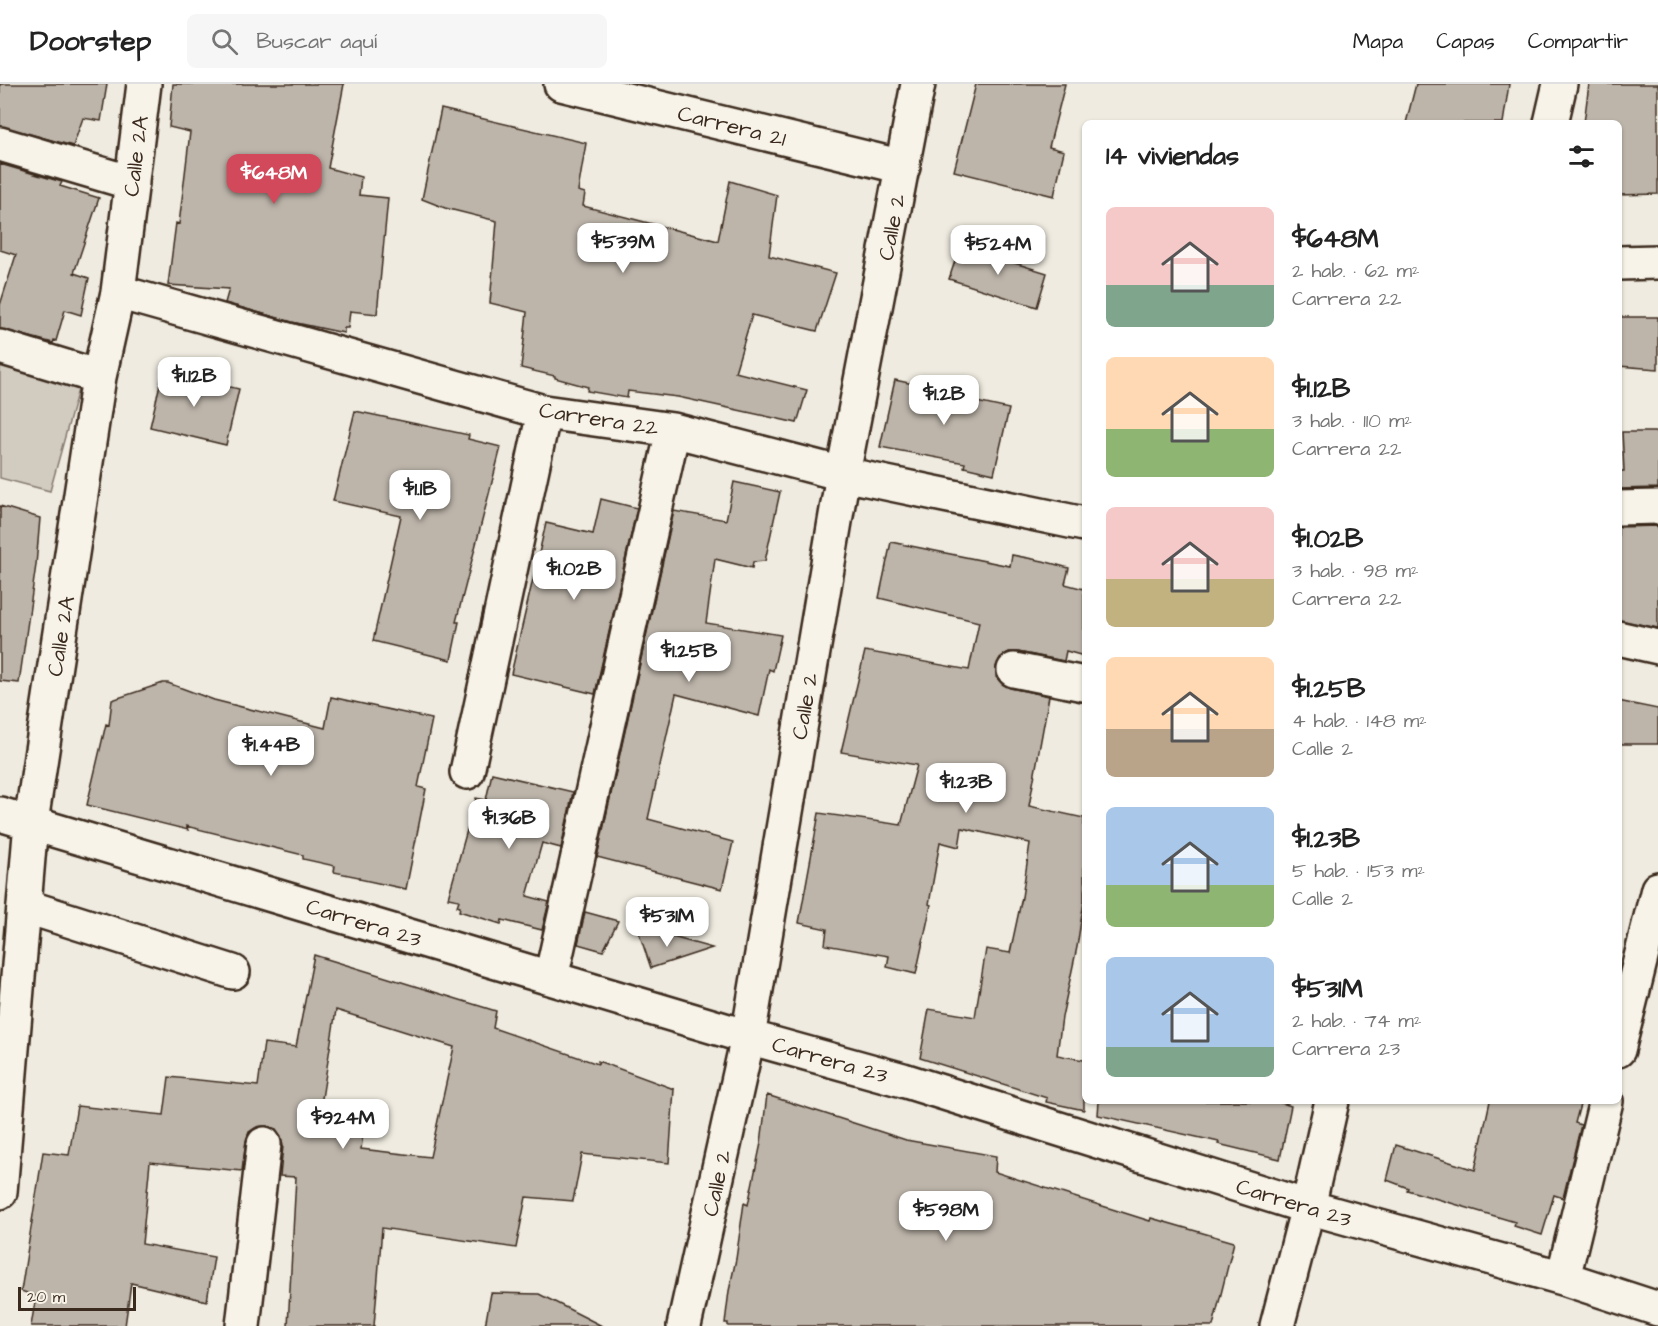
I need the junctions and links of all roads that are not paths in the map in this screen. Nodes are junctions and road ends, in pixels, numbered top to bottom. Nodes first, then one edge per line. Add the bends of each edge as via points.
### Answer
1 (144, 84) edge
2 (561, 84) edge
3 (918, 84) edge
4 (1560, 84) edge
5 (1552, 120) edge
6 (0, 144) edge
7 (903, 166) junction
8 (132, 183) junction
9 (1658, 262) edge
10 (1622, 263) edge
11 (118, 292) junction
12 (0, 347) edge
13 (99, 377) junction
14 (544, 412) junction
15 (673, 430) junction
16 (843, 474) junction
17 (1658, 507) edge
18 (1622, 508) edge
19 (1082, 524) edge
20 (1622, 639) edge
21 (1658, 647) edge
22 (1014, 670) dead end
23 (1082, 684) edge
24 (467, 772) dead end
25 (0, 814) edge
26 (31, 822) junction
27 (1658, 889) edge
28 (24, 906) junction
29 (232, 972) dead end
30 (551, 978) junction
31 (1622, 1034) edge
32 (748, 1037) junction
33 (1331, 1104) edge
34 (1605, 1104) edge
35 (264, 1144) dead end
36 (0, 1192) edge
37 (1308, 1207) junction
38 (1563, 1278) junction
39 (1658, 1310) edge
40 (243, 1326) edge
41 (684, 1326) edge
42 (1277, 1326) edge

1 - 8 street, Calle 2A
2 - 7 street, Carrera 21
3 - 7 street, Calle 2
4 - 5 street
6 - 8 street
7 - 16 street, Calle 2
8 - 11 street, Calle 2A
9 - 10 street
11 - 13 street, Calle 2A
11 - 14 street, Carrera 22
12 - 13 street
13 - 26 street, Calle 2A
14 - 15 street, Carrera 22
14 - 24 street
15 - 16 street, Carrera 22
15 - 30 street
16 - 19 street, Carrera 22
16 - 32 street, Calle 2
17 - 18 street
20 - 21 street
22 - 23 street
25 - 26 street, Carrera 23
26 - 28 street, Calle 2A
26 - 30 street, Carrera 23
27 - 31 street
28 - 29 street
28 - 36 street, Calle 2A
30 - 32 street, Carrera 23
32 - 37 street, Carrera 23 via 903,1080
32 - 41 street, Calle 2
33 - 37 street
34 - 38 street
35 - 40 street
37 - 38 street, Carrera 23
37 - 42 street
38 - 39 street, Carrera 23

